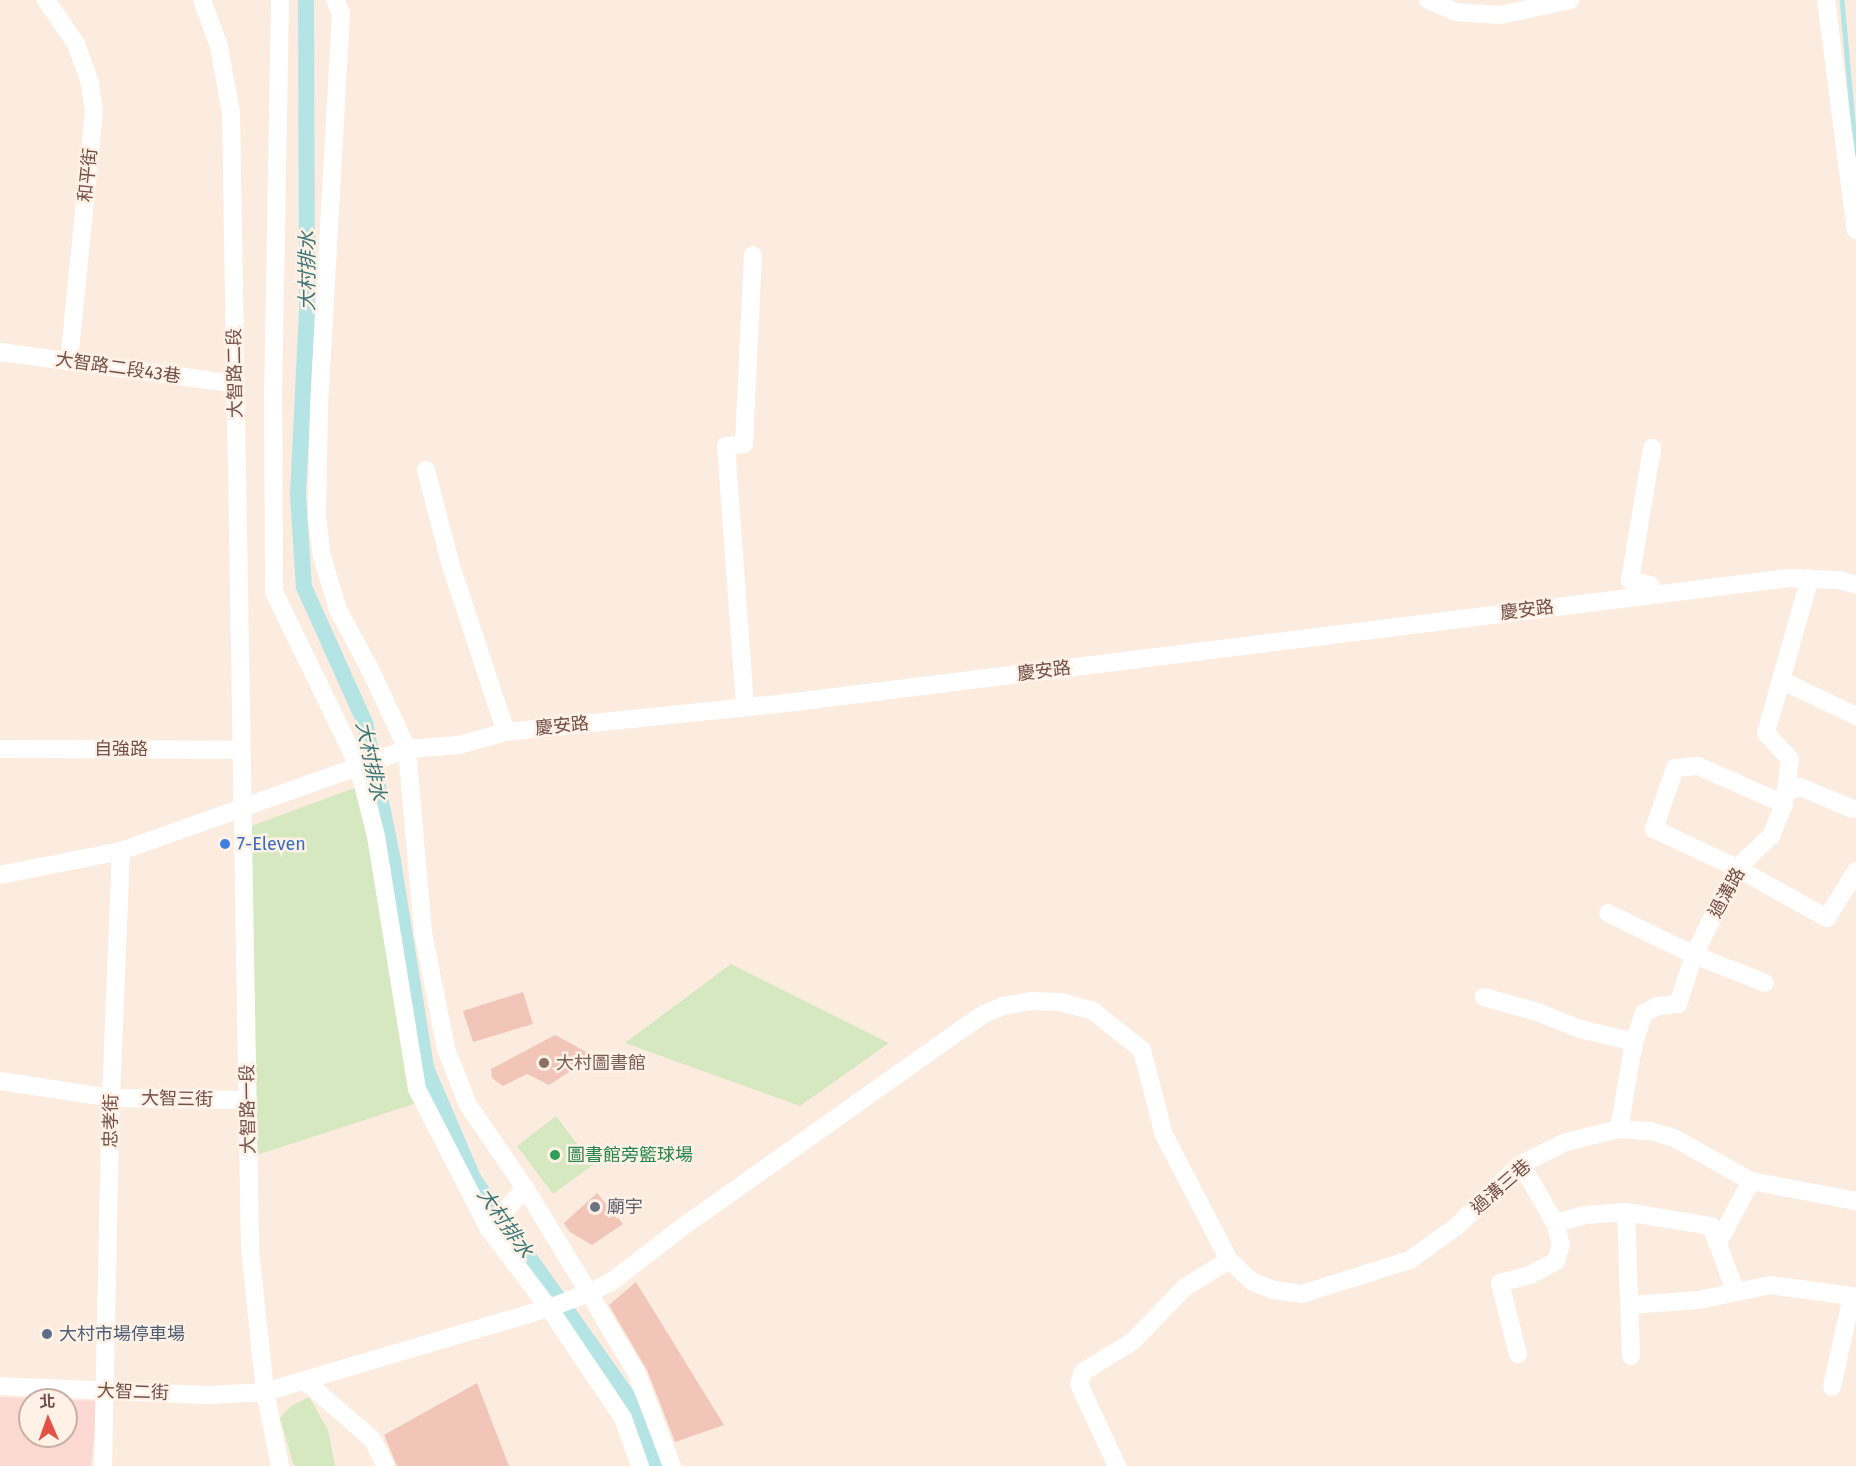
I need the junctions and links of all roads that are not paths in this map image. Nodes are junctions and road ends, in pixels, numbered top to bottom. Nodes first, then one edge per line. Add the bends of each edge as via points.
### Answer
1 (46, 0) edge
2 (201, 0) edge
3 (280, 0) edge
4 (335, 0) edge
5 (1428, 0) edge
6 (1570, 0) edge
7 (1826, 0) edge
8 (1856, 230) edge
9 (753, 255) dead end
10 (0, 352) edge
11 (69, 362) junction
12 (236, 384) junction
13 (1652, 448) dead end
14 (426, 470) dead end
15 (1810, 578) junction
16 (1856, 585) edge
17 (1645, 596) junction
18 (1781, 680) junction
19 (745, 705) junction
20 (1856, 716) edge
21 (506, 732) junction
22 (0, 749) edge
23 (241, 750) junction
24 (400, 752) junction
25 (362, 764) junction
26 (1785, 798) junction
27 (242, 807) junction
28 (1853, 809) dead end
29 (121, 851) junction
30 (1737, 868) junction
31 (1856, 871) edge
32 (0, 875) edge
33 (1608, 913) dead end
34 (1694, 955) junction
35 (1765, 983) dead end
36 (1484, 997) dead end
37 (1634, 1042) junction
38 (0, 1081) edge
39 (111, 1098) junction
40 (248, 1100) junction
41 (1619, 1129) junction
42 (1521, 1164) junction
43 (1751, 1181) junction
44 (525, 1188) junction
45 (1856, 1201) edge
46 (1626, 1212) junction
47 (1556, 1223) junction
48 (489, 1229) junction
49 (1719, 1241) junction
50 (1229, 1260) junction
51 (1735, 1290) junction
52 (589, 1293) junction
53 (1631, 1305) junction
54 (549, 1308) junction
55 (1518, 1354) dead end
56 (1631, 1356) dead end
57 (306, 1382) junction
58 (0, 1386) edge
59 (1832, 1387) dead end
60 (104, 1391) junction
61 (265, 1392) junction
62 (103, 1466) edge
63 (280, 1466) edge
64 (386, 1466) edge
65 (640, 1466) edge
66 (672, 1466) edge
67 (1116, 1466) edge

1 - 11 street, 和平街 via 76,44 89,79 94,111
2 - 12 street, 大智路二段 via 219,46 231,113
3 - 25 street via 273,386 274,592
4 - 24 street via 341,13 316,517 322,556 338,610 369,667
5 - 6 street via 1456,12 1500,15
7 - 8 street
9 - 19 street via 744,444 726,446
10 - 11 street, 大智路二段43巷
11 - 12 street, 大智路二段43巷
12 - 23 street, 大智路二段
13 - 17 street via 1630,580 1650,585
14 - 21 street via 451,566
15 - 16 street, 慶安路
15 - 17 street, 慶安路
15 - 18 street, 過溝路
17 - 19 street, 慶安路
18 - 20 street
18 - 26 street, 過溝路 via 1766,733 1790,759
19 - 21 street, 慶安路
21 - 24 street, 慶安路 via 459,745
22 - 23 street, 自強路
23 - 27 street, 大智路一段
24 - 25 street, 慶安路
24 - 44 street via 423,932 446,1049 468,1105
25 - 27 street, 慶安路
25 - 48 street via 417,1089
26 - 28 street via 1800,787
26 - 30 street, 過溝路 via 1771,836
26 - 30 street via 1698,766 1675,768 1654,829
27 - 29 street, 慶安路
27 - 40 street, 大智路一段
29 - 32 street, 慶安路
29 - 39 street, 忠孝街
30 - 31 street via 1827,918
30 - 34 street, 過溝路
33 - 34 street
34 - 35 street
34 - 37 street, 過溝路 via 1678,1004 1658,1006 1644,1013
36 - 37 street via 1580,1029
37 - 41 street, 過溝路
38 - 39 street, 大智三街
39 - 40 street, 大智三街
39 - 60 street, 忠孝街
40 - 61 street, 大智路一段 via 250,1249
41 - 42 street, 過溝三巷 via 1566,1143
41 - 43 street, 過溝三巷 via 1651,1131 1674,1138
42 - 47 street
42 - 50 street, 過溝三巷 via 1457,1226 1410,1260 1366,1276 1302,1294 1253,1282
43 - 45 street, 過溝三巷
43 - 49 street
44 - 48 street
44 - 52 street
46 - 47 street via 1585,1215
46 - 49 street via 1711,1226
46 - 53 street
47 - 55 street via 1561,1245 1556,1261 1530,1275 1500,1283
48 - 54 street
49 - 51 street
50 - 52 street, 大智二街 via 1164,1135 1142,1050 1093,1011 1059,1002 1031,1001 1003,1006 977,1019 681,1228 611,1282
50 - 67 street via 1184,1288 1133,1341 1083,1372 1079,1384
51 - 53 street via 1699,1300
51 - 59 street via 1770,1286 1852,1296
52 - 54 street, 大智二街
52 - 66 street via 637,1374
53 - 56 street
54 - 57 street, 大智二街
54 - 65 street via 623,1418
57 - 61 street, 大智二街
57 - 64 street via 372,1439
58 - 60 street, 大智二街
60 - 61 street, 大智二街 via 210,1395
60 - 62 street, 忠孝街
61 - 63 street, 大智路一段

